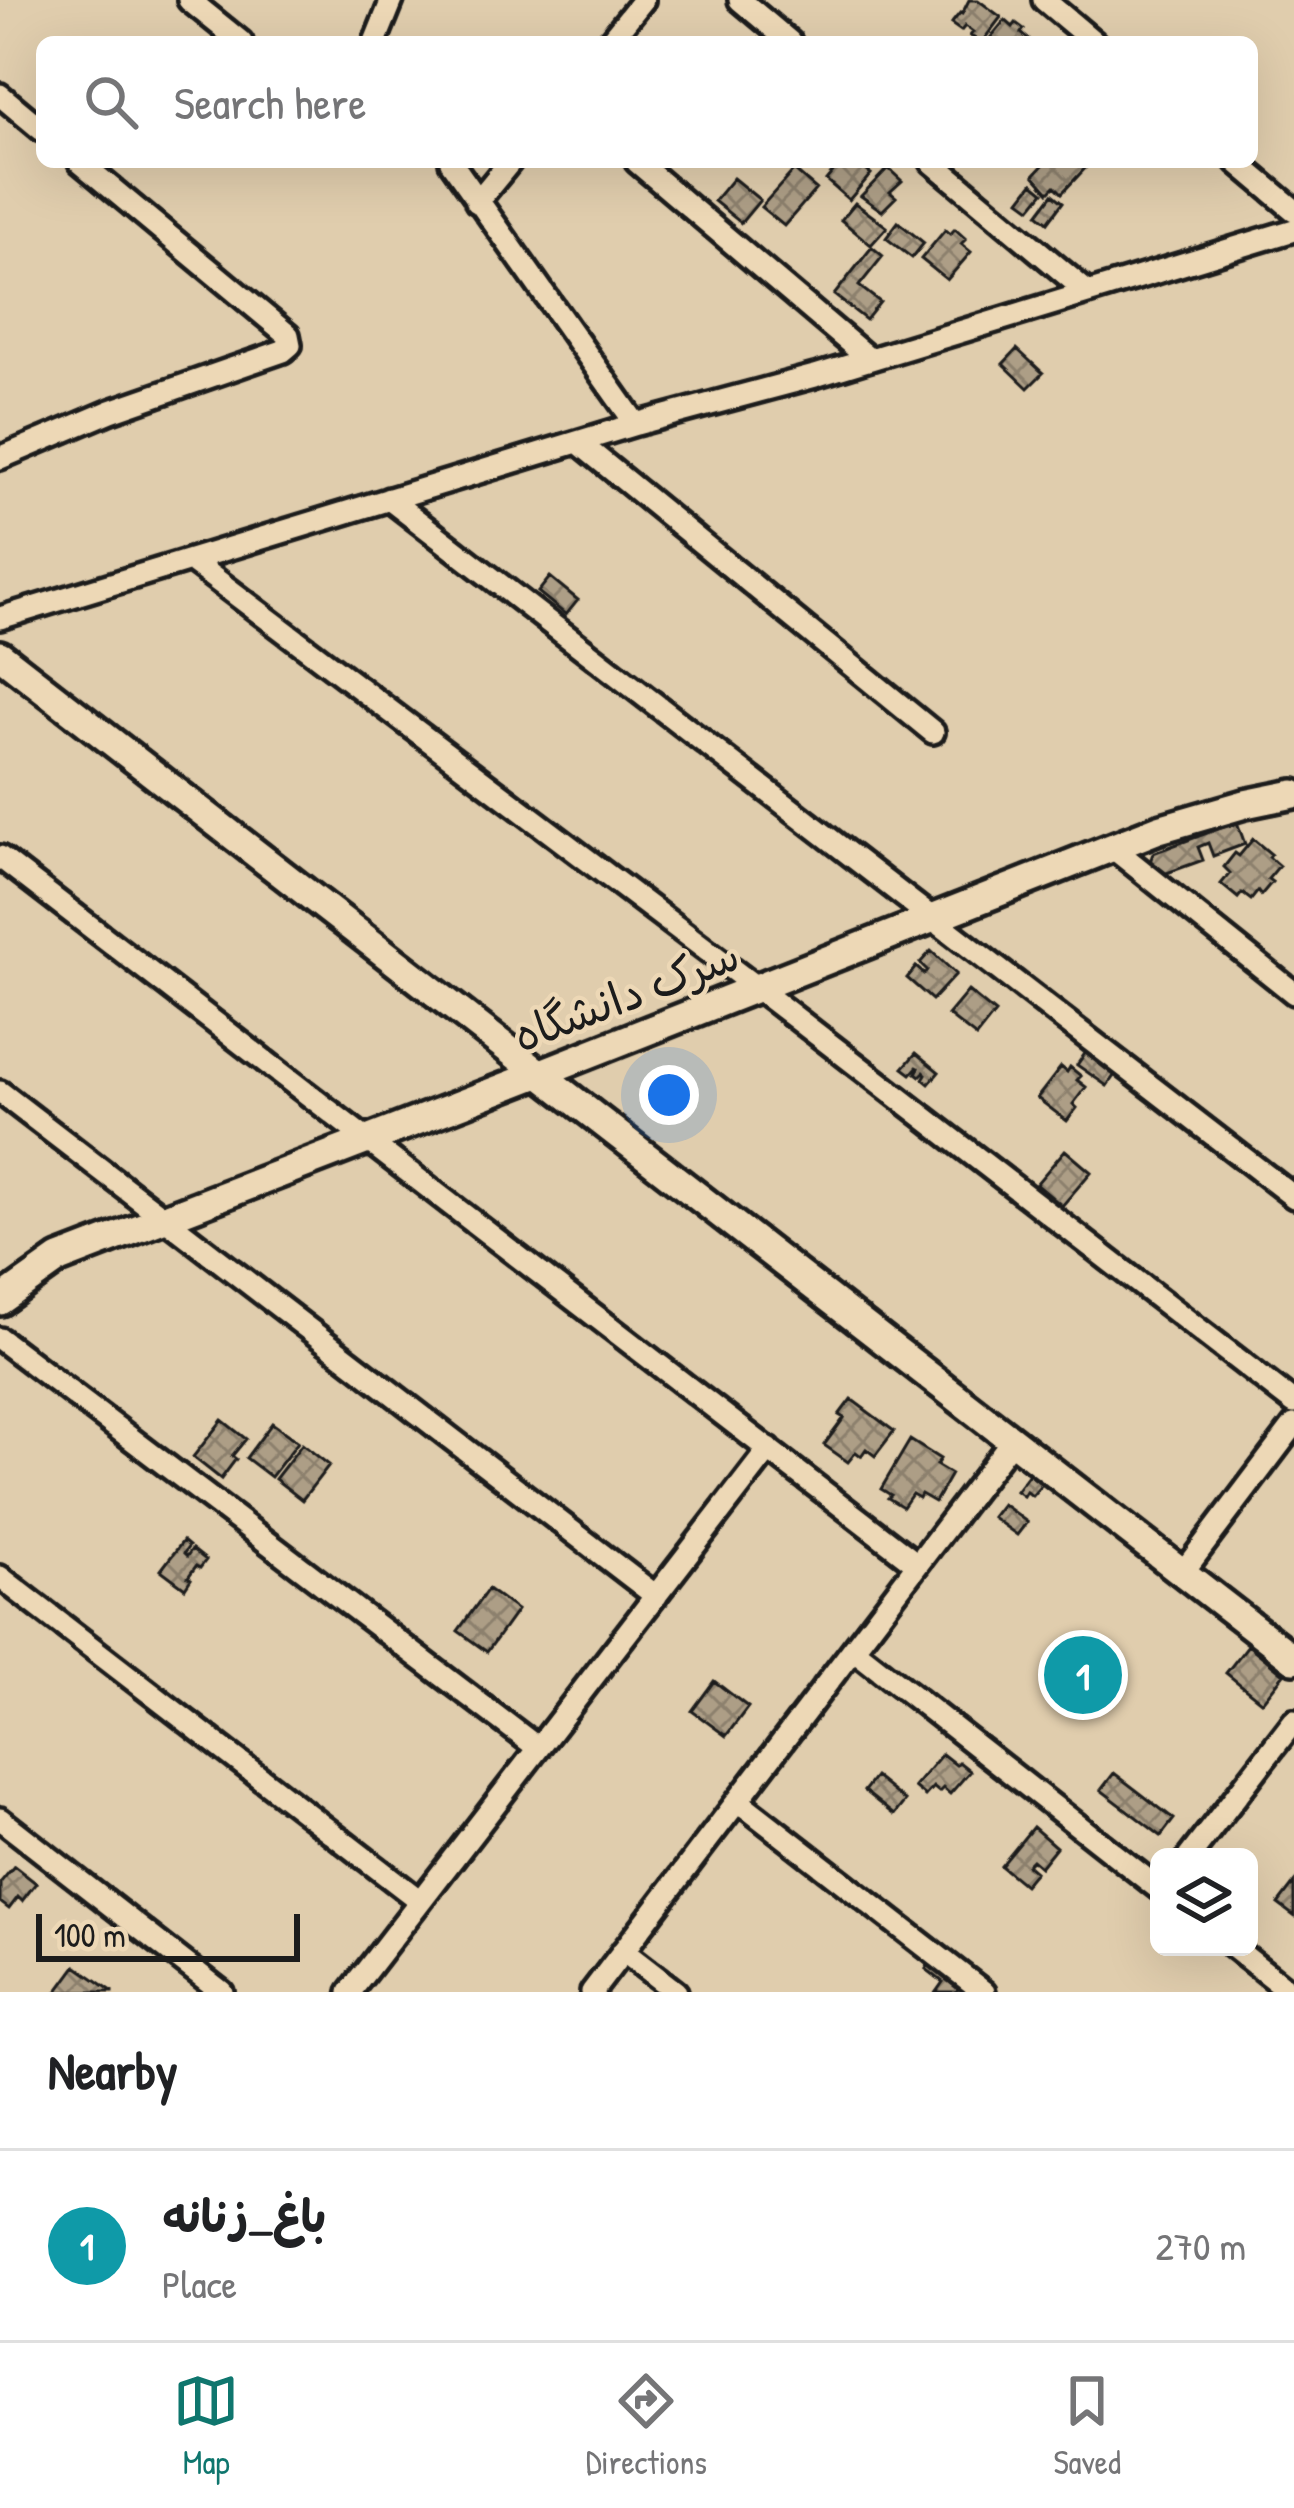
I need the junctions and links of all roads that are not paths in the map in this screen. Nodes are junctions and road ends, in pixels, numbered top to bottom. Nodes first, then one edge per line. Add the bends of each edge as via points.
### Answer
1 (189, 0) edge
2 (392, 0) edge
3 (406, 0) edge
4 (643, 0) edge
5 (740, 0) edge
6 (1044, 0) edge
7 (234, 36) edge
8 (378, 36) edge
9 (614, 36) edge
10 (783, 36) edge
11 (1087, 36) edge
12 (0, 95) edge
13 (36, 125) edge
14 (87, 168) edge
15 (455, 168) edge
16 (505, 168) edge
17 (644, 168) edge
18 (939, 168) edge
19 (1244, 168) edge
20 (477, 202) junction
21 (1294, 210) edge
22 (1294, 230) edge
23 (1087, 292) junction
24 (869, 359) junction
25 (636, 424) junction
26 (578, 442) junction
27 (0, 458) edge
28 (389, 500) junction
29 (190, 560) junction
30 (0, 618) edge
31 (0, 655) edge
32 (933, 732) dead end
33 (1294, 794) edge
34 (1113, 848) junction
35 (0, 856) edge
36 (935, 918) junction
37 (757, 988) junction
38 (1294, 993) edge
39 (541, 1073) junction
40 (0, 1092) edge
41 (369, 1140) junction
42 (1294, 1197) edge
43 (165, 1218) junction
44 (0, 1301) edge
45 (0, 1340) edge
46 (1294, 1403) edge
47 (1294, 1425) edge
48 (1012, 1439) junction
49 (769, 1449) junction
50 (917, 1564) junction
51 (1183, 1572) junction
52 (0, 1577) edge
53 (656, 1596) junction
54 (853, 1649) junction
55 (1294, 1659) edge
56 (1294, 1721) edge
57 (538, 1748) junction
58 (737, 1801) junction
59 (0, 1819) edge
60 (1196, 1848) edge
61 (1150, 1882) edge
62 (420, 1901) junction
63 (623, 1951) junction
64 (1244, 1956) edge
65 (222, 1992) edge
66 (350, 1992) edge
67 (592, 1992) edge
68 (676, 1992) edge
69 (984, 1992) edge
70 (1290, 1992) edge

1 - 7 street
2 - 8 street
3 - 8 street
4 - 9 street
5 - 10 street
6 - 11 street
12 - 13 street
14 - 27 street via 288,335 290,345
15 - 20 street
16 - 20 street
17 - 24 street
18 - 23 street
19 - 21 street
20 - 25 street
22 - 23 street
23 - 24 street
24 - 25 street
25 - 26 street
26 - 28 street
26 - 32 street
28 - 29 street
28 - 36 street
29 - 30 street
29 - 37 street
31 - 39 street
33 - 34 street, سرک دانشگاه
34 - 36 street, سرک دانشگاه
34 - 38 street
35 - 41 street
36 - 37 street, سرک دانشگاه
36 - 42 street
37 - 39 street, سرک دانشگاه
37 - 46 street
39 - 41 street, سرک دانشگاه
39 - 48 street
40 - 43 street
41 - 43 street, سرک دانشگاه
41 - 49 street
43 - 44 street, سرک دانشگاه via 59,1259
43 - 53 street
45 - 57 street
47 - 51 street
48 - 50 street
48 - 51 street
49 - 50 street
49 - 53 street
50 - 54 street
51 - 55 street
52 - 62 street
53 - 57 street
54 - 58 street
54 - 61 street
56 - 60 street
57 - 62 street
58 - 63 street
58 - 69 street
59 - 65 street
62 - 66 street
63 - 67 street
63 - 68 street
64 - 70 street

